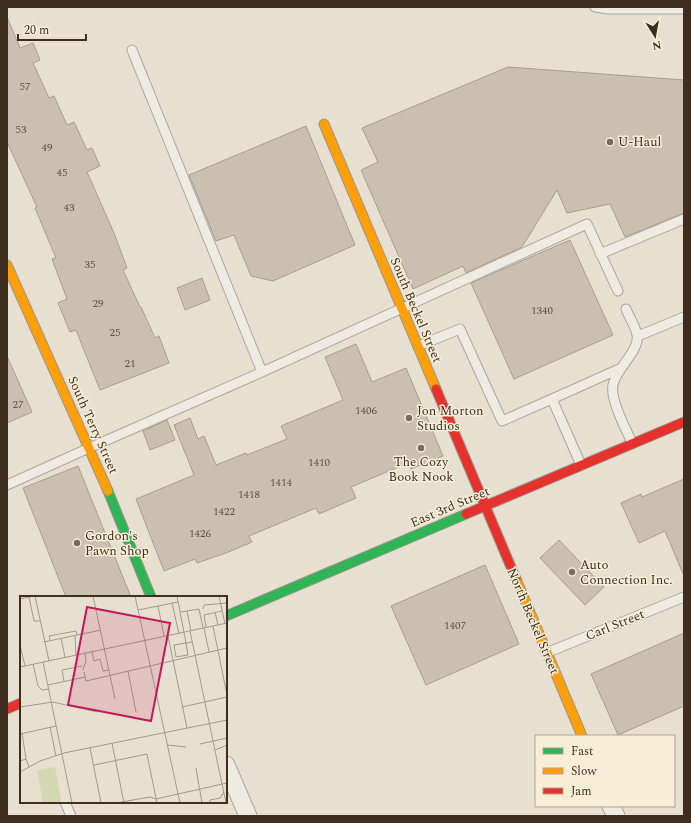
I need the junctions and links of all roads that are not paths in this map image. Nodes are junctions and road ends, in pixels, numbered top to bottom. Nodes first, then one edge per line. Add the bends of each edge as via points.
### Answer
1 (595, 7) edge
2 (684, 9) edge
3 (132, 50) dead end
4 (324, 124) dead end
5 (684, 219) edge
6 (600, 254) junction
7 (7, 265) edge
8 (618, 291) dead end
9 (401, 308) junction
10 (626, 309) dead end
11 (684, 317) edge
12 (638, 336) junction
13 (418, 346) junction
14 (619, 370) junction
15 (262, 372) junction
16 (552, 399) junction
17 (684, 422) edge
18 (632, 444) junction
19 (89, 448) junction
20 (581, 465) junction
21 (7, 485) edge
22 (486, 506) junction
23 (151, 596) edge
24 (684, 596) edge
25 (227, 616) edge
26 (546, 653) junction
27 (20, 703) edge
28 (7, 709) edge
29 (582, 735) edge
30 (227, 767) edge
31 (65, 803) edge
32 (612, 807) edge
33 (71, 816) edge
34 (248, 816) edge
35 (616, 816) edge

1 - 2 lane
3 - 15 lane
4 - 9 street, South Beckel Street
5 - 6 lane
6 - 8 lane
6 - 9 lane via 587,224
7 - 19 street, South Terry Street
9 - 13 street, South Beckel Street
9 - 15 lane
10 - 12 lane
11 - 12 lane
12 - 14 lane via 634,350
13 - 16 lane via 460,329 502,421
13 - 22 street, South Beckel Street
14 - 16 lane
14 - 18 lane via 613,385 615,404
15 - 19 lane
16 - 20 lane
17 - 18 street, East 3rd Street
18 - 20 street, East 3rd Street
19 - 21 lane
19 - 23 street, South Terry Street
20 - 22 street, East 3rd Street
22 - 25 street, East 3rd Street
22 - 26 street, North Beckel Street
24 - 26 lane, Carl Street
26 - 29 street, North Beckel Street
27 - 28 street
30 - 34 street
31 - 33 lane
32 - 35 street

